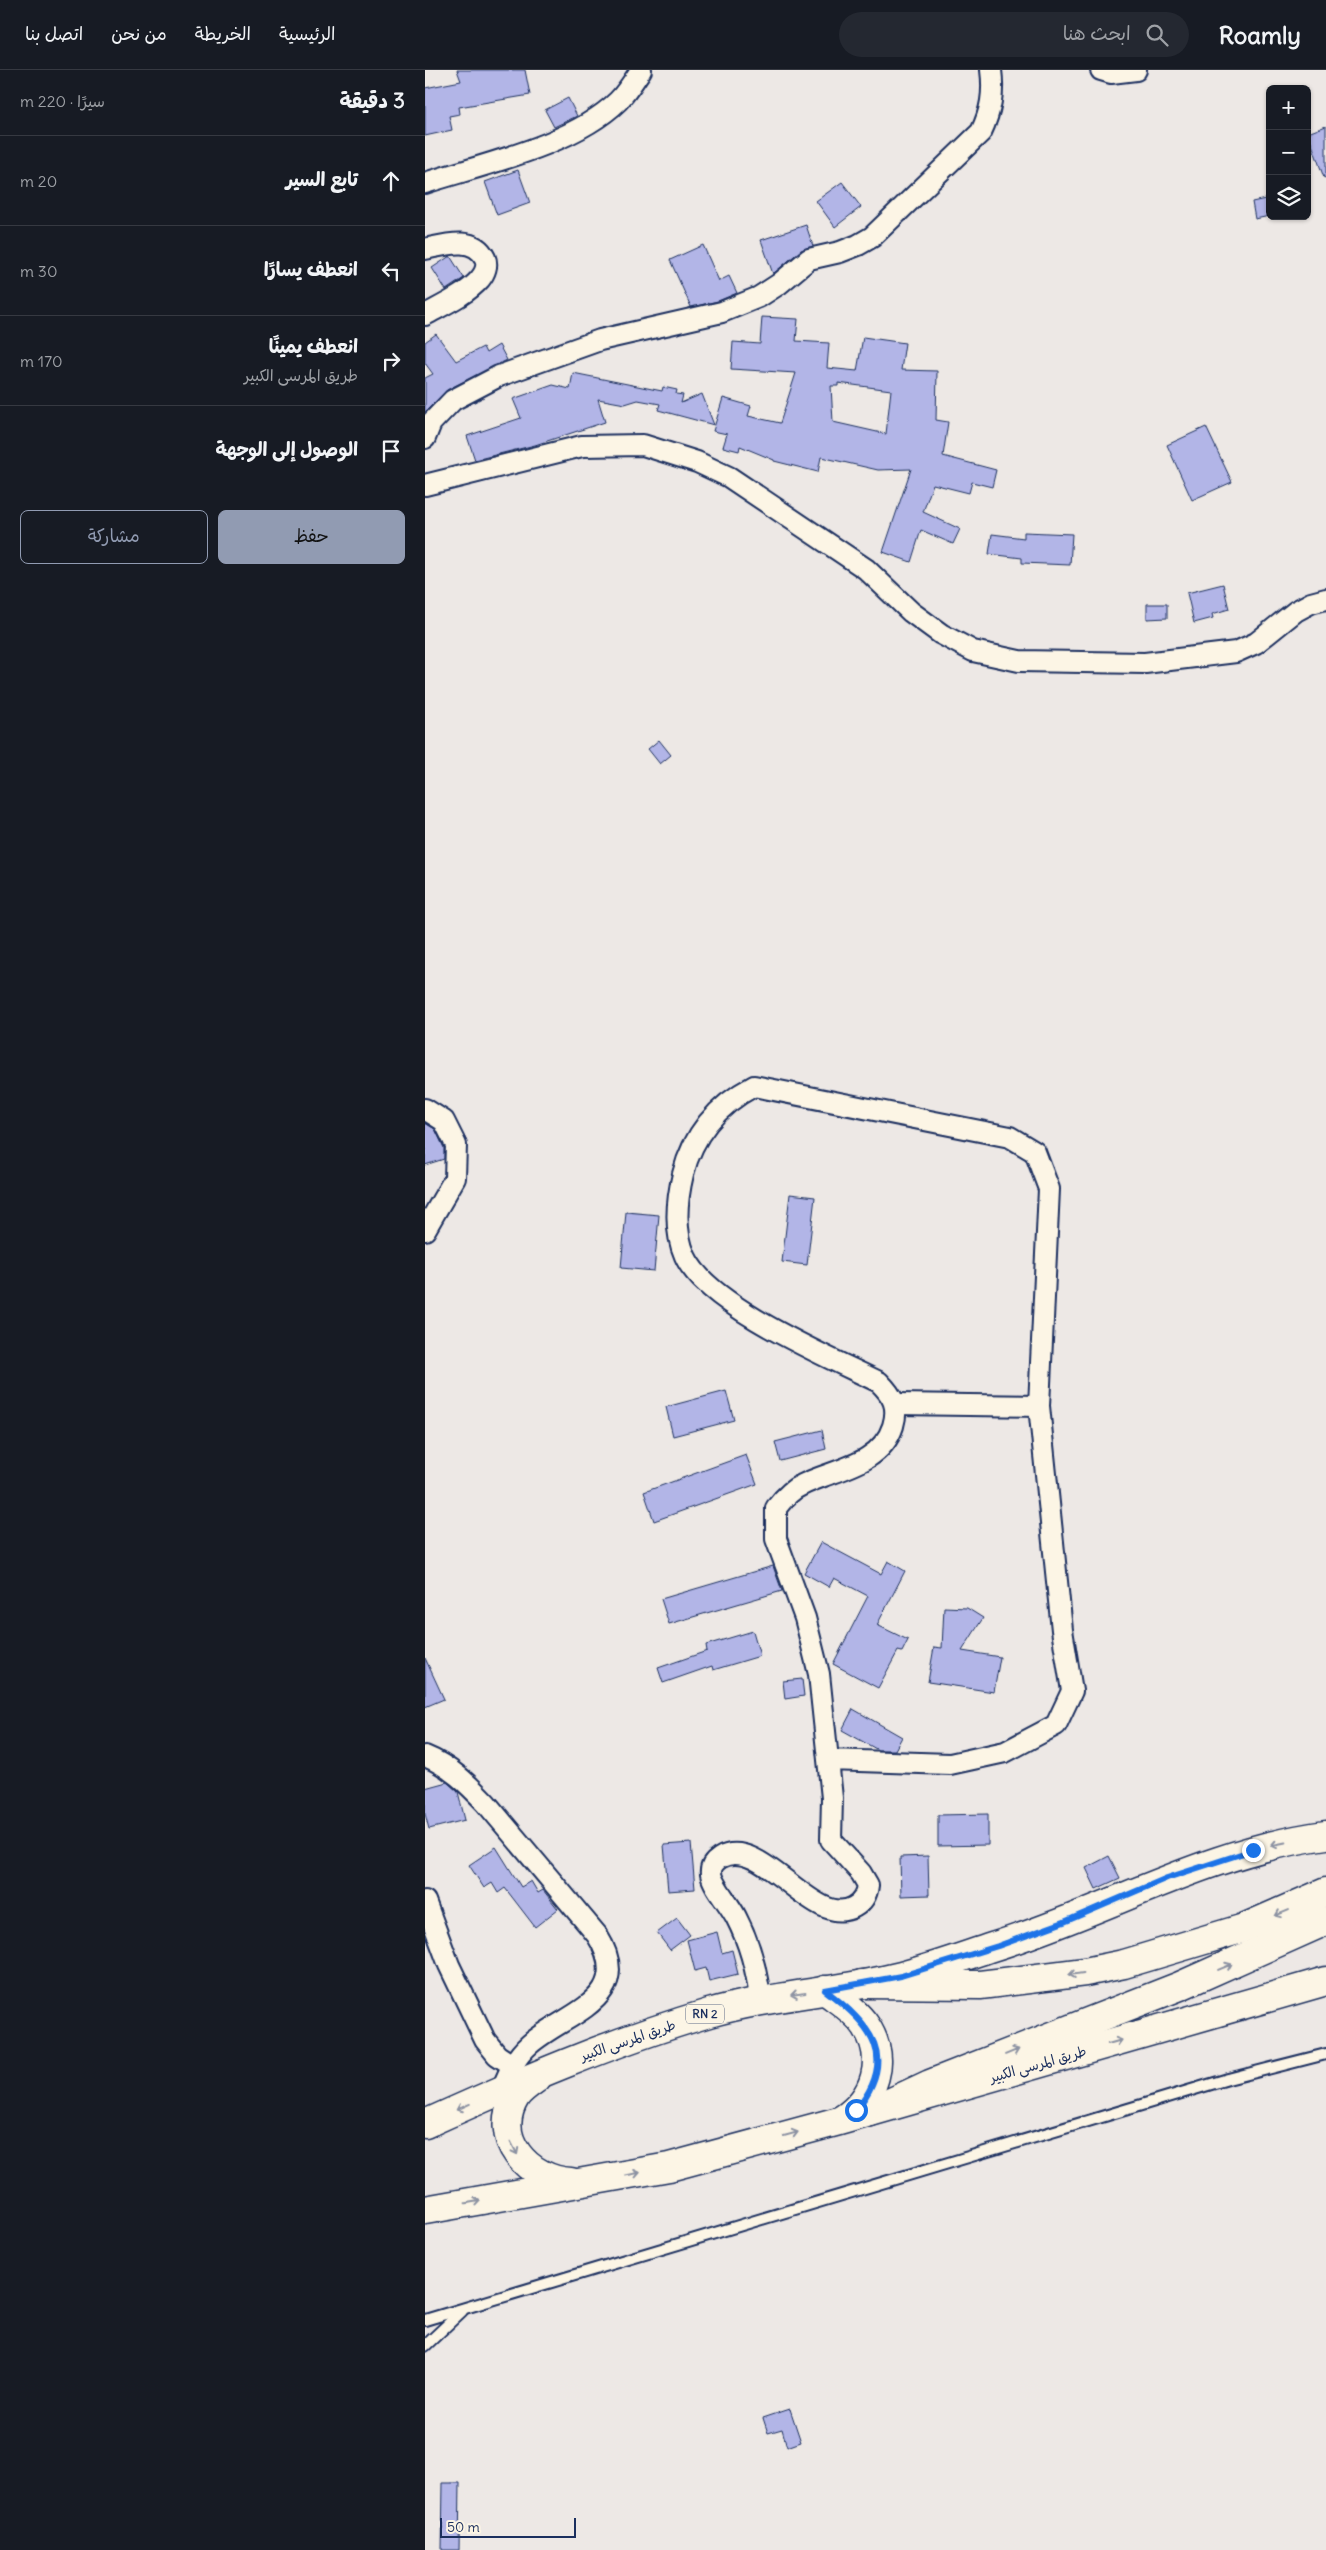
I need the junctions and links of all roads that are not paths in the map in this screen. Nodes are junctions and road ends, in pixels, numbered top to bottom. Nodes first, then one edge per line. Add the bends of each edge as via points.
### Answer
1 (641, 70) edge
2 (991, 70) edge
3 (1101, 70) edge
4 (1136, 70) edge
5 (425, 183) edge
6 (425, 249) edge
7 (425, 315) edge
8 (425, 438) edge
9 (425, 485) edge
10 (1326, 600) edge
11 (425, 1109) edge
12 (425, 1230) edge
13 (895, 1404) junction
14 (1039, 1406) junction
15 (425, 1756) edge
16 (829, 1760) junction
17 (1326, 1835) edge
18 (1326, 1892) edge
19 (425, 1901) edge
20 (1326, 1921) edge
21 (1326, 1981) edge
22 (862, 1984) junction
23 (825, 1990) junction
24 (760, 2000) junction
25 (1326, 2054) edge
26 (512, 2064) junction
27 (552, 2067) junction
28 (502, 2090) junction
29 (870, 2112) junction
30 (839, 2121) junction
31 (425, 2124) edge
32 (587, 2183) junction
33 (425, 2210) edge
34 (465, 2308) junction
35 (425, 2320) edge
36 (425, 2346) edge

1 - 5 street via 619,100 556,141
2 - 8 street via 993,96 981,132 871,237 840,252 809,259 759,297 722,312 600,340 499,376 453,400 431,424
3 - 4 street via 1111,73
6 - 7 street via 462,243 475,246 486,266 472,286
9 - 10 street via 582,446 643,445 697,462 729,477 866,569 911,612 941,634 973,651 1019,661 1145,663 1236,652 1256,643 1296,611
11 - 12 street via 444,1121 456,1145 455,1178
13 - 14 street
13 - 14 street via 892,1395 879,1382 765,1325 719,1294 685,1258 678,1222 679,1189 688,1155 712,1117 735,1096 754,1086 1010,1137 1035,1152 1049,1189
13 - 16 street via 896,1416 890,1435 882,1446 865,1460 801,1485 776,1508 776,1539 805,1618 819,1674
14 - 16 street via 1062,1630 1072,1691 1055,1725 1005,1752 951,1764
15 - 26 street via 449,1768 486,1803 597,1935 609,1961 608,1980 597,1999 539,2037
16 - 24 street via 831,1840 865,1879 867,1892 862,1901 846,1910 827,1908 809,1899 765,1864 735,1855 723,1856 713,1864 711,1876 735,1915 751,1952
17 -> 22 main road, طريق المرسى الكبير / RN 2 via 1212,1862 998,1946 901,1976
18 -> 22 main road via 1241,1928 1124,1964 1085,1972 980,1985
19 - 26 street via 449,1965 485,2040 497,2055
29 -> 20 main road via 930,2084 1180,1986
29 -> 21 main road, طريق المرسى الكبير
22 - 23 main road, طريق المرسى الكبير / RN 2
23 -> 24 main road, طريق المرسى الكبير / RN 2
23 - 30 main road via 866,2026 879,2066 866,2098 856,2110
24 - 27 main road, طريق المرسى الكبير / RN 2 via 640,2035
25 - 34 lane via 1228,2079
26 - 28 street
27 - 28 main road, طريق المرسى الكبير / RN 2
27 -> 32 main road via 517,2095 508,2117 511,2142 525,2165 535,2172 559,2182
28 -> 31 main road, طريق المرسى الكبير / RN 2
29 - 30 main road, طريق المرسى الكبير
32 -> 30 main road, طريق المرسى الكبير via 669,2167
33 -> 32 main road, طريق المرسى الكبير
34 - 35 lane
34 - 36 lane

